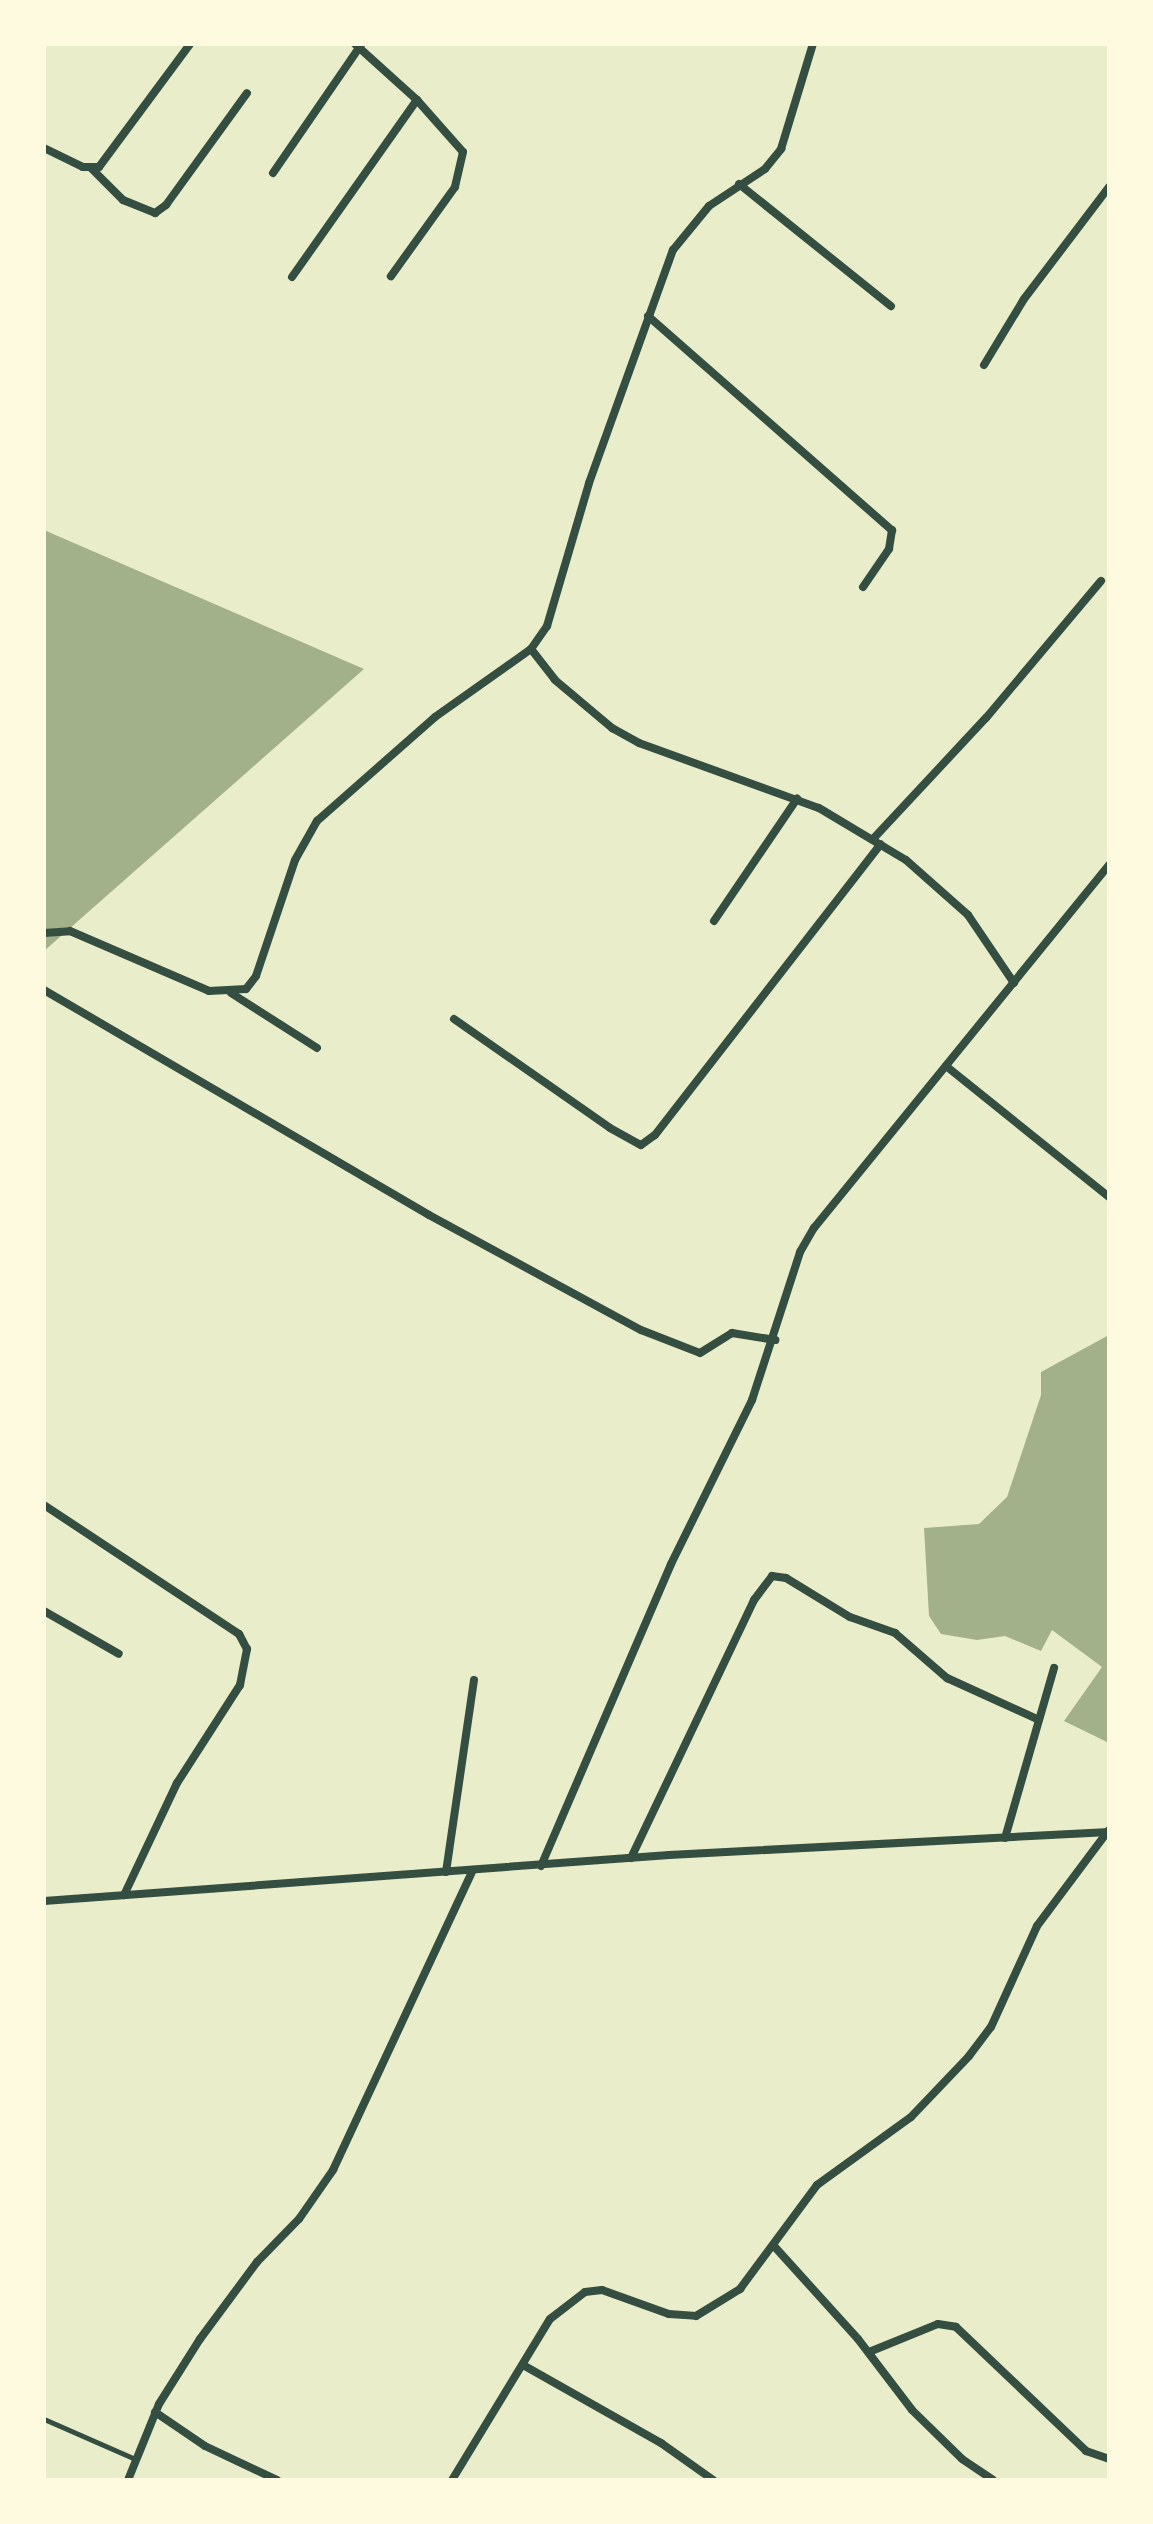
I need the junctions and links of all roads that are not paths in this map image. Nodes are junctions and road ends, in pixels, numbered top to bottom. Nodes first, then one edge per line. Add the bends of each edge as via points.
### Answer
1 (190, 44) edge
2 (813, 44) edge
3 (359, 45) edge
4 (247, 93) dead end
5 (417, 100) junction
6 (44, 148) edge
7 (92, 169) junction
8 (273, 173) dead end
9 (739, 184) junction
10 (1109, 187) edge
11 (391, 276) dead end
12 (292, 277) dead end
13 (891, 306) dead end
14 (648, 316) junction
15 (984, 365) dead end
16 (1101, 581) dead end
17 (863, 587) dead end
18 (531, 649) junction
19 (797, 799) junction
20 (877, 842) junction
21 (1109, 865) edge
22 (714, 921) dead end
23 (44, 933) edge
24 (1014, 983) junction
25 (44, 990) edge
26 (231, 993) junction
27 (454, 1019) dead end
28 (317, 1048) dead end
29 (946, 1066) junction
30 (1109, 1197) edge
31 (775, 1340) junction
32 (44, 1505) edge
33 (44, 1611) edge
34 (119, 1654) dead end
35 (1054, 1668) dead end
36 (474, 1680) dead end
37 (1039, 1720) junction
38 (1108, 1832) edge
39 (1005, 1838) junction
40 (631, 1858) junction
41 (541, 1866) junction
42 (473, 1870) junction
43 (446, 1872) junction
44 (124, 1895) junction
45 (44, 1901) edge
46 (774, 2246) junction
47 (869, 2352) junction
48 (523, 2365) junction
49 (155, 2412) junction
50 (44, 2419) edge
51 (135, 2459) junction
52 (1109, 2459) edge
53 (128, 2480) edge
54 (277, 2480) edge
55 (452, 2480) edge
56 (713, 2480) edge
57 (993, 2480) edge

1 - 7 street via 103,162
2 - 9 street via 781,149 765,169
3 - 5 street
3 - 8 street
4 - 7 street via 155,213 123,200
5 - 11 street via 455,139 463,168
5 - 12 street
6 - 7 street
9 - 13 street
9 - 14 street via 709,206 673,250
10 - 15 street via 1024,299
14 - 17 street via 892,530 889,549
14 - 18 street via 589,483 557,602
16 - 20 street
18 - 19 street via 555,680 612,728 665,755
18 - 26 street via 361,777 317,821 295,860 256,976 246,989
19 - 20 street
19 - 22 street
20 - 24 street via 936,881 988,941
20 - 27 street via 655,1135 641,1145
21 - 24 street
23 - 26 street via 70,931 184,984
24 - 29 street
25 - 31 street via 442,1222 641,1330 700,1353 732,1333
26 - 28 street
29 - 30 street
29 - 31 street via 814,1228 800,1252
31 - 41 street
32 - 44 street via 239,1634 247,1649 240,1685 177,1783
33 - 34 street
35 - 37 street
36 - 43 street
37 - 39 street
37 - 40 street via 947,1678 895,1633 850,1617 798,1583 772,1576 754,1600
38 - 39 street
38 - 46 street via 1037,1926 991,2027 969,2056 911,2117 817,2185
39 - 40 street
40 - 41 street
41 - 42 street
42 - 43 street
42 - 49 street via 333,2170 299,2219 233,2292
43 - 44 street
44 - 45 street
46 - 47 street
46 - 48 street via 740,2289 696,2316 669,2314 602,2290 585,2292 550,2319
47 - 52 street via 938,2324 956,2327 1086,2451
47 - 57 street via 937,2437
48 - 55 street
48 - 56 street via 649,2435
49 - 51 street
49 - 54 street via 205,2446
50 - 51 lane
51 - 53 street

